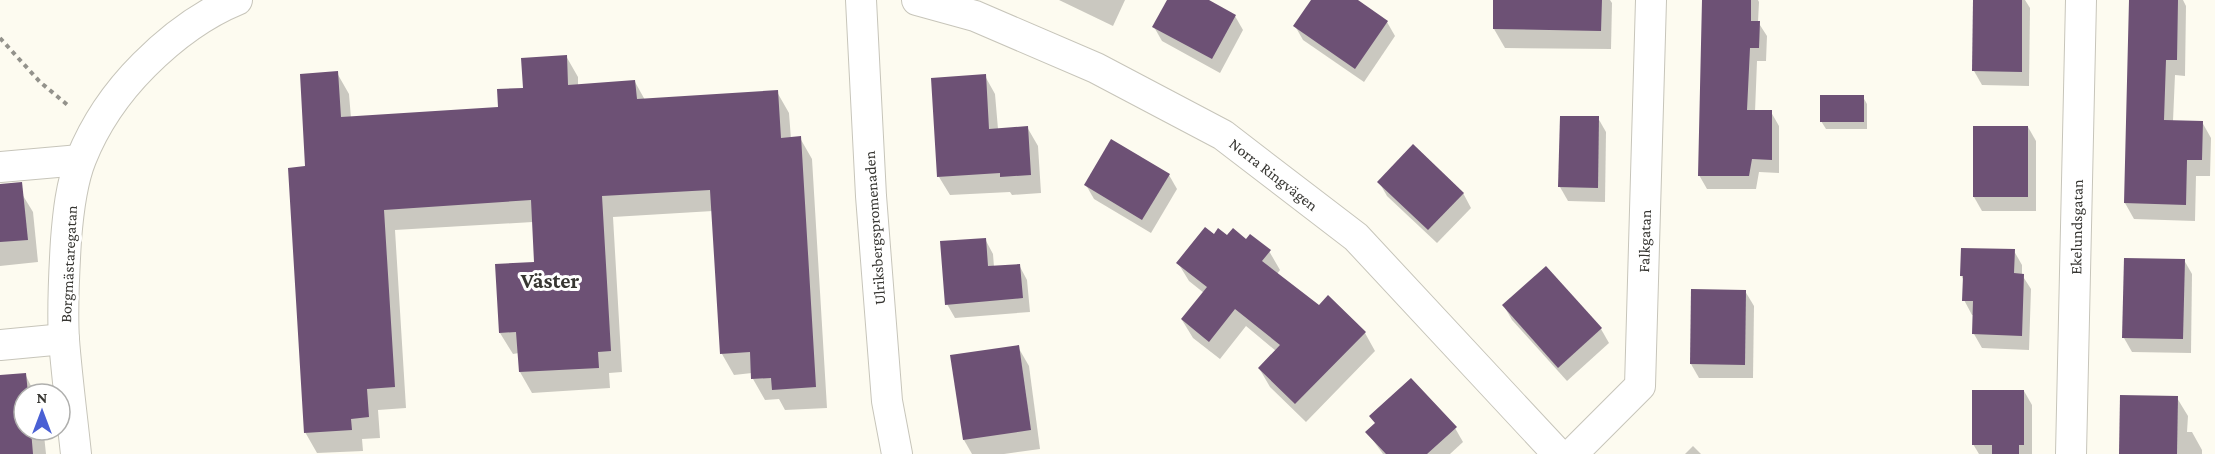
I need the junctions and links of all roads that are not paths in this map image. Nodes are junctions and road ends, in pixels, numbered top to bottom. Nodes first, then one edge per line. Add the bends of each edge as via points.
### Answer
1 (237, 0) edge
2 (861, 0) edge
3 (917, 0) edge
4 (1651, 0) edge
5 (2081, 0) edge
6 (80, 160) junction
7 (0, 167) edge
8 (64, 339) junction
9 (0, 345) edge
10 (76, 454) edge
11 (897, 454) edge
12 (1558, 454) edge
13 (1572, 454) edge
14 (2071, 454) edge

1 - 6 street, Borgmästaregatan via 160,48 115,98
2 - 11 street, Ulriksbergspromenaden via 870,196 887,401
3 - 12 street, Norra Ringvägen via 975,16 1096,69 1223,135 1356,237
4 - 13 street, Falkgatan via 1640,386
5 - 14 street, Ekelundsgatan
6 - 7 street
6 - 8 street, Borgmästaregatan via 67,228
8 - 9 street
8 - 10 street, Borgmästaregatan

